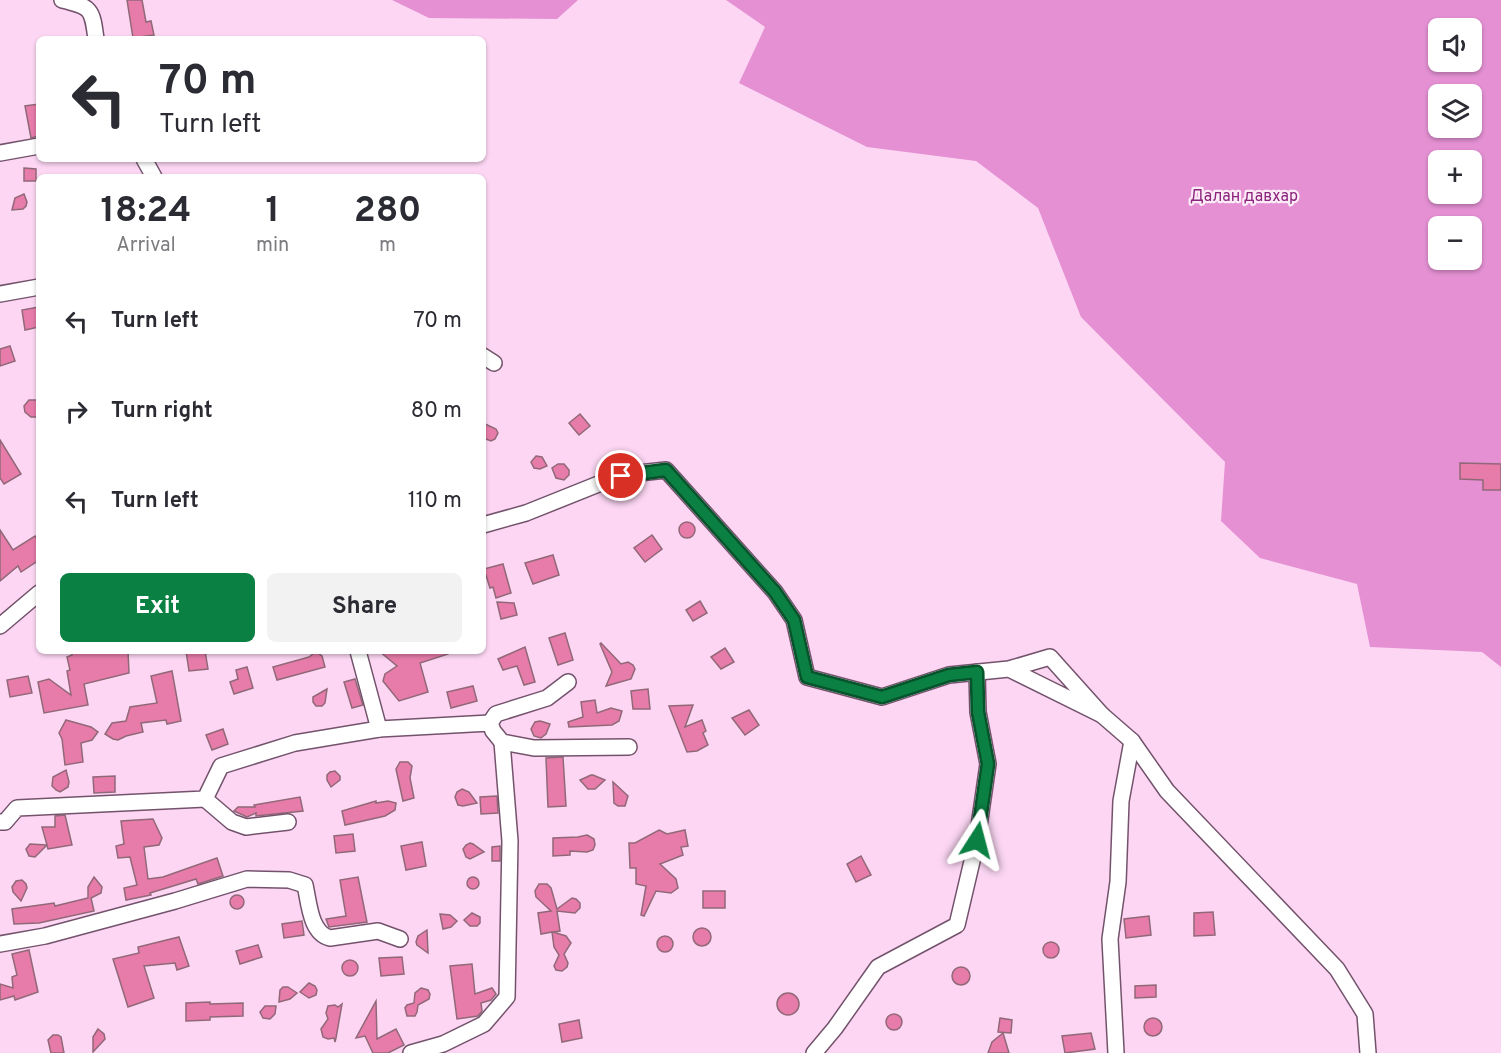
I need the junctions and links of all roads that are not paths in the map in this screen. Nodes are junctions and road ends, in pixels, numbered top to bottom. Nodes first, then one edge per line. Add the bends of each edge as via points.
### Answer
1 (62, 0) edge
2 (96, 36) edge
3 (36, 147) edge
4 (0, 153) edge
5 (36, 288) edge
6 (0, 294) edge
7 (486, 524) edge
8 (36, 596) edge
9 (0, 626) edge
10 (359, 654) edge
11 (1009, 669) junction
12 (977, 672) junction
13 (568, 682) dead end
14 (1102, 715) junction
15 (490, 723) junction
16 (379, 729) junction
17 (1132, 741) junction
18 (502, 742) junction
19 (629, 747) dead end
20 (205, 799) junction
21 (0, 822) edge
22 (288, 822) dead end
23 (400, 939) dead end
24 (0, 944) edge
25 (411, 1053) edge
26 (814, 1053) edge
27 (1116, 1053) edge
28 (1368, 1053) edge

1 - 2 street via 84,5 93,17
3 - 4 street
5 - 6 street
7 - 12 street via 621,476 666,470 794,620 807,677 882,697 949,675
8 - 9 street
10 - 16 street
11 - 12 street
11 - 14 street
11 - 14 street via 1050,657
12 - 26 street via 978,712 988,764 977,840 957,925 878,967
13 - 15 street via 547,698 496,714
14 - 17 street
15 - 16 street
15 - 18 street
16 - 20 street via 295,743 221,766
17 - 27 street via 1121,801 1118,882 1110,939
17 - 28 street via 1167,791 1337,969 1365,1014
18 - 19 street via 534,748
18 - 25 street via 510,841 507,996 484,1024 443,1044
20 - 21 street via 16,808 5,822
20 - 22 street via 232,822 246,827
23 - 24 street via 378,931 323,936 315,925 305,885 288,880 247,879 45,936

